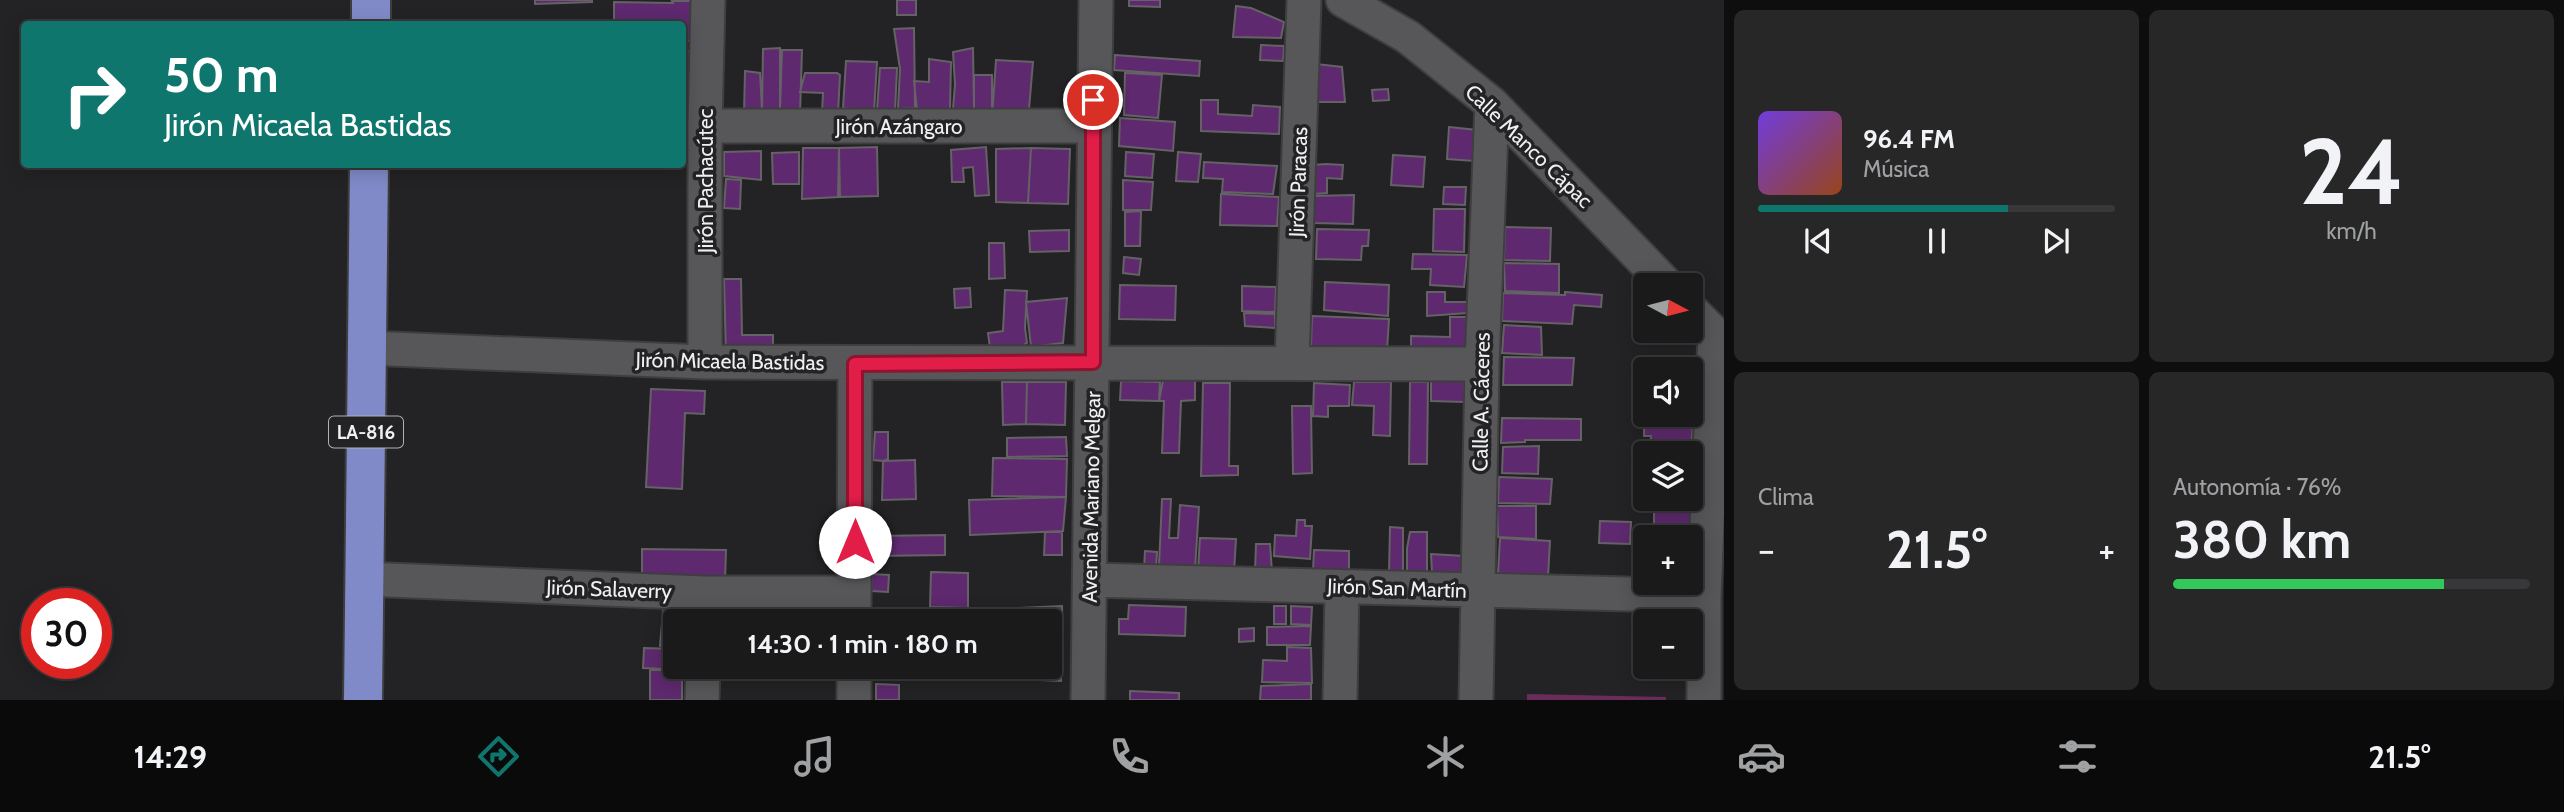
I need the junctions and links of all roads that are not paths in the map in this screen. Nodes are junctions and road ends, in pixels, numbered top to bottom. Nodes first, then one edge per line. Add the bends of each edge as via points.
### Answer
1 (371, 0) edge
2 (708, 0) edge
3 (1096, 0) edge
4 (1304, 0) edge
5 (1343, 0) edge
6 (370, 21) edge
7 (1492, 104) junction
8 (1093, 125) junction
9 (705, 126) junction
10 (369, 168) edge
11 (1655, 273) edge
12 (1703, 322) edge
13 (1719, 339) edge
14 (367, 348) junction
15 (705, 362) junction
16 (1093, 362) junction
17 (1292, 363) junction
18 (855, 364) junction
19 (1482, 364) junction
20 (364, 579) junction
21 (1090, 580) junction
22 (1342, 587) junction
23 (1478, 590) junction
24 (1704, 596) junction
25 (704, 607) edge
26 (854, 607) edge
27 (703, 679) edge
28 (854, 679) edge
29 (363, 700) edge
30 (702, 700) edge
31 (854, 700) edge
32 (1088, 700) edge
33 (1339, 700) edge
34 (1476, 700) edge
35 (1703, 700) edge

1 - 6 highway
2 - 9 street, Jirón Pachacútec
3 - 8 street, Avenida Mariano Melgar
4 - 17 street, Jirón Paracas
5 - 7 street, Calle Manco Cápac via 1408,37
7 - 11 street, Calle Manco Cápac
7 - 19 street, Calle A. Cáceres
8 - 9 street, Jirón Azángaro
8 - 16 street, Avenida Mariano Melgar
9 - 15 street, Jirón Pachacútec
10 - 14 highway, LA-816
12 - 13 street
13 - 24 street
14 - 15 street, Jirón Micaela Bastidas
14 - 20 highway, LA-816
15 - 18 street, Jirón Micaela Bastidas
16 - 17 street, Jirón Micaela Bastidas
16 - 18 street, Jirón Micaela Bastidas
16 - 21 street, Avenida Mariano Melgar
17 - 19 street, Jirón Micaela Bastidas
18 - 26 street
19 - 23 street, Calle A. Cáceres
20 - 25 street, Jirón Salaverry
20 - 29 highway, LA-816
21 - 22 street, Jirón San Martín
21 - 32 street, Avenida Mariano Melgar
22 - 23 street, Jirón San Martín
22 - 33 street
23 - 24 street, Jirón San Martín
23 - 34 street, Calle A. Cáceres
24 - 35 street
25 - 26 street, Jirón Salaverry
27 - 30 street
28 - 31 street

